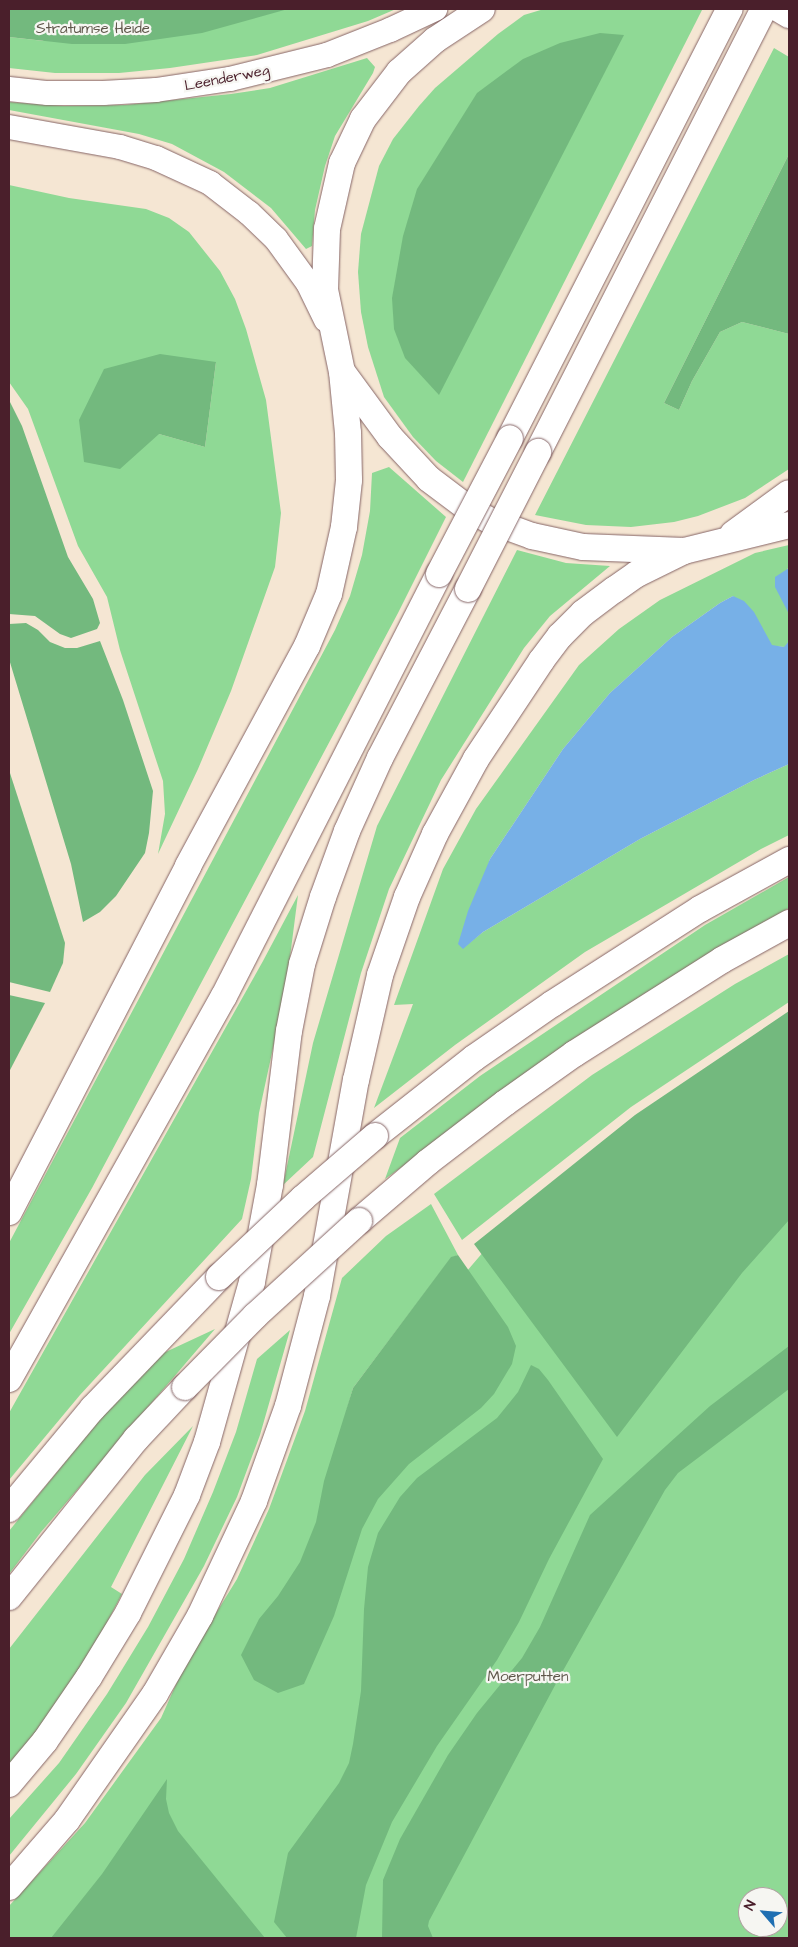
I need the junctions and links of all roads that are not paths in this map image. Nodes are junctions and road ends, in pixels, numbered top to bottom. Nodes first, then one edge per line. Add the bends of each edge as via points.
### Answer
1 (435, 9) edge
2 (482, 9) edge
3 (730, 9) edge
4 (764, 9) edge
5 (779, 9) edge
6 (789, 15) edge
7 (9, 89) edge
8 (9, 127) edge
9 (336, 342) junction
10 (342, 372) junction
11 (789, 493) edge
12 (789, 524) edge
13 (726, 540) junction
14 (684, 551) junction
15 (789, 860) edge
16 (789, 922) edge
17 (9, 1212) edge
18 (9, 1379) edge
19 (9, 1509) edge
20 (9, 1597) edge
21 (9, 1784) edge
22 (9, 1887) edge

1 - 7 main road, Leenderweg via 327,54 230,79 111,93
2 - 9 highway via 435,40 399,72 370,107 349,146 330,205 324,258 325,290
3 - 18 highway, bridge via 224,996
4 - 21 highway, bridge via 380,758 358,807 305,954 289,1031 270,1185 252,1282 207,1442 187,1495 128,1613 89,1677
5 - 6 highway
8 - 9 main road via 120,147 156,158 210,183 249,213 291,257 308,283
9 - 10 highway
10 - 14 highway via 417,468 453,497 491,520 532,536 583,547
10 - 17 highway via 348,432 347,502 339,554 320,618
11 - 13 highway
12 - 13 highway
13 - 14 highway
14 - 22 highway via 637,574 583,613 560,636 480,752 435,834 407,897 380,975 356,1080 318,1296 288,1406 254,1501 200,1616 155,1694 67,1820
15 - 19 highway, bridge via 700,909 552,1004 474,1058 375,1136 302,1198 219,1277 93,1408
16 - 20 highway, bridge via 722,960 505,1102 359,1221 255,1316 136,1439

